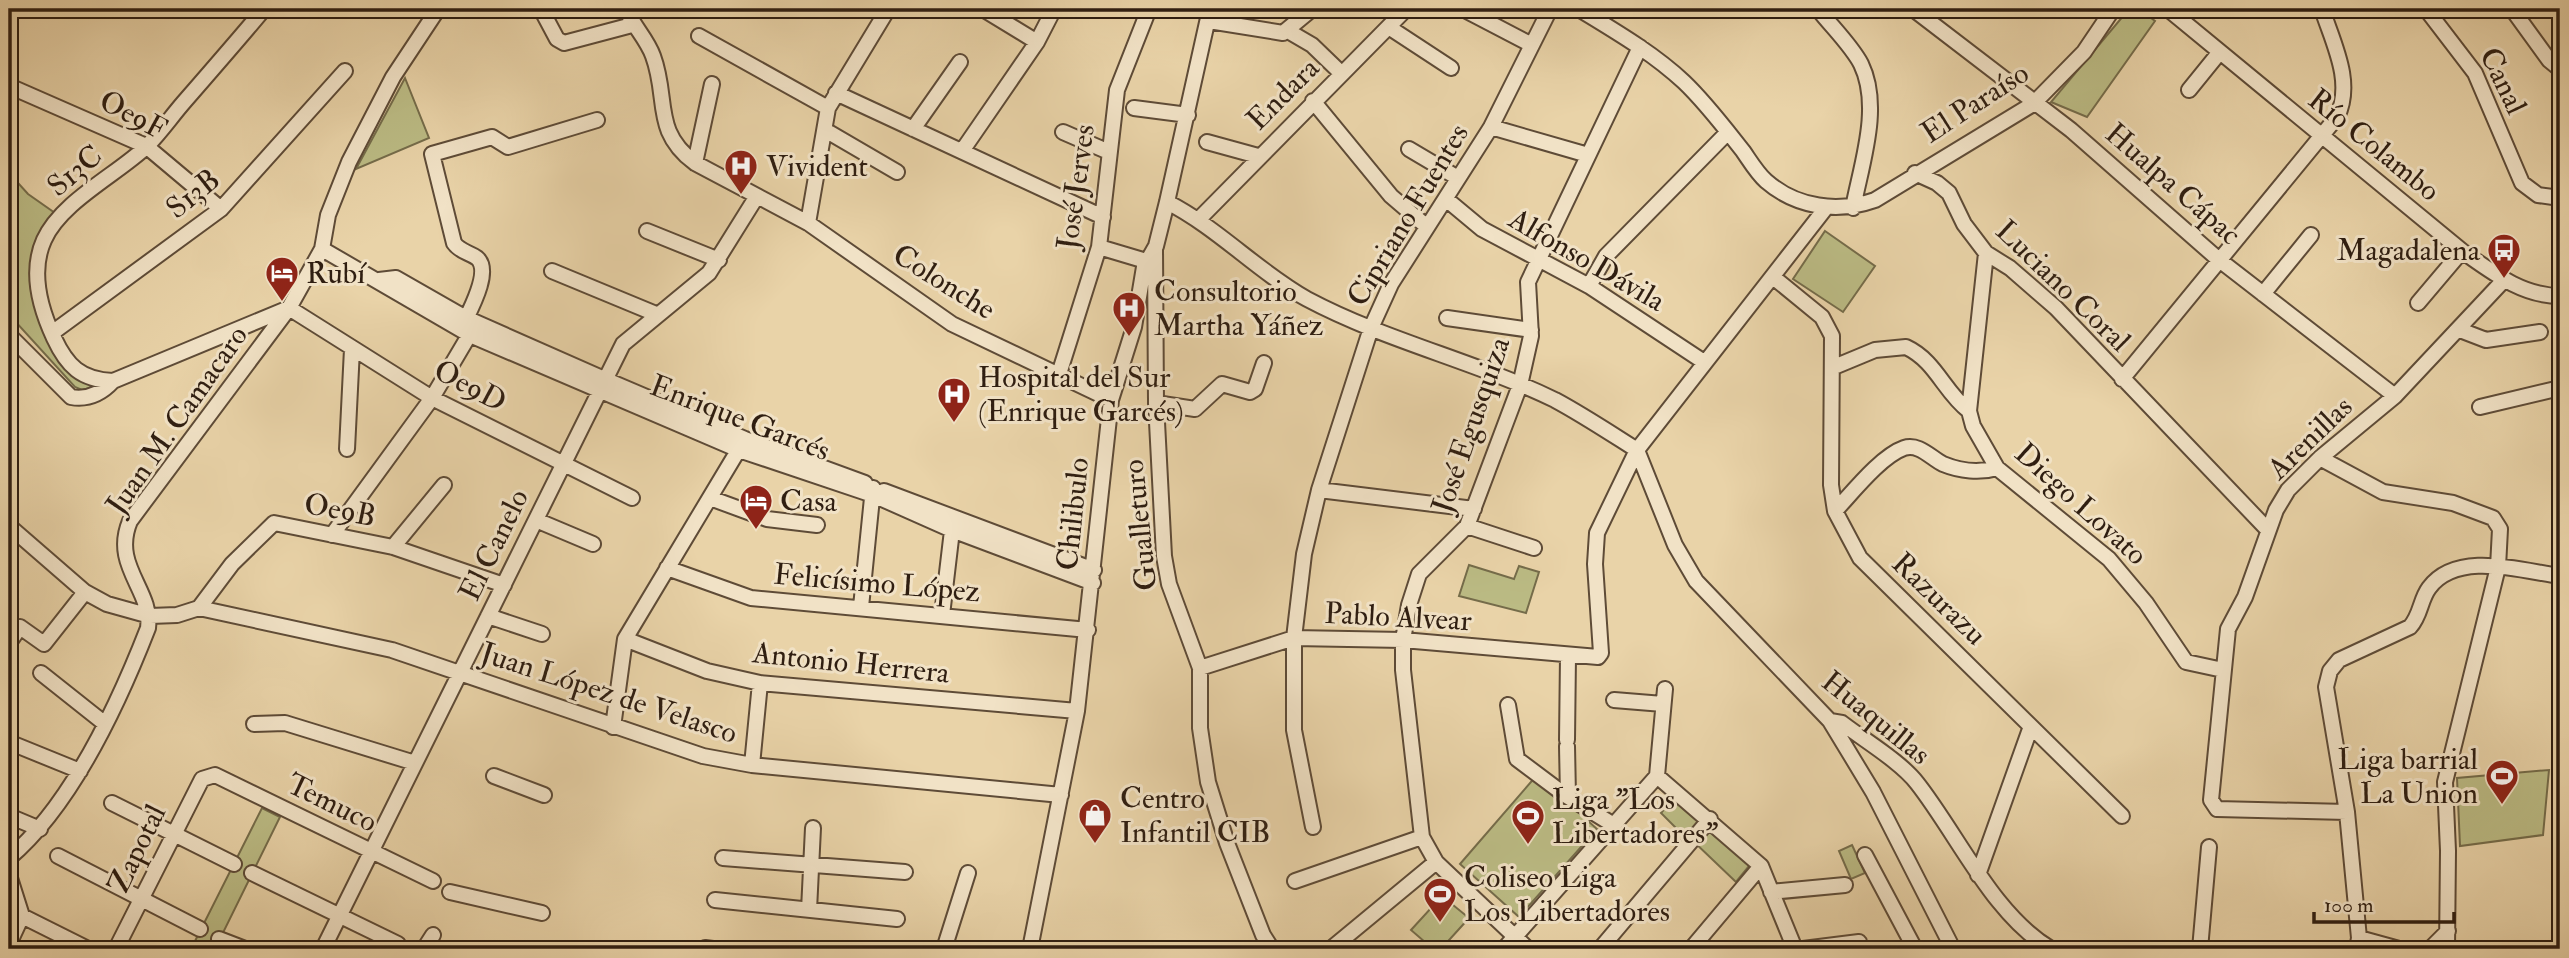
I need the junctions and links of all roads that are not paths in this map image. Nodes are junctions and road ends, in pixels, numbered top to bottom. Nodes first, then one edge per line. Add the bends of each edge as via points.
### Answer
1 (264, 9) edge
2 (438, 9) edge
3 (541, 9) edge
4 (626, 9) edge
5 (888, 9) edge
6 (983, 9) edge
7 (1054, 9) edge
8 (1149, 9) edge
9 (1312, 9) edge
10 (1406, 9) edge
11 (1462, 9) edge
12 (1550, 9) edge
13 (1818, 9) edge
14 (2113, 9) edge
15 (2168, 9) edge
16 (2322, 9) edge
17 (2426, 9) edge
18 (2512, 9) edge
19 (1584, 10) edge
20 (1917, 12) dead end
21 (998, 13) edge
22 (1209, 15) edge
23 (632, 25) junction
24 (1390, 29) junction
25 (1289, 31) junction
26 (699, 36) dead end
27 (1037, 42) junction
28 (1532, 45) junction
29 (1640, 47) junction
30 (2219, 53) junction
31 (960, 62) dead end
32 (1451, 68) dead end
33 (2560, 69) edge
34 (345, 71) dead end
35 (1341, 73) junction
36 (712, 84) dead end
37 (9, 86) edge
38 (2189, 90) dead end
39 (836, 93) junction
40 (1313, 101) junction
41 (2033, 104) junction
42 (1135, 107) dead end
43 (828, 108) junction
44 (1188, 115) junction
45 (597, 120) dead end
46 (1491, 127) junction
47 (913, 129) junction
48 (825, 130) junction
49 (1063, 132) dead end
50 (1728, 132) junction
51 (2323, 136) junction
52 (1207, 142) dead end
53 (146, 146) junction
54 (1409, 149) dead end
55 (962, 151) junction
56 (1109, 152) junction
57 (1588, 155) junction
58 (1258, 156) junction
59 (695, 163) junction
60 (897, 172) dead end
61 (1915, 173) junction
62 (1458, 178) junction
63 (757, 196) junction
64 (2559, 198) edge
65 (1446, 199) junction
66 (1167, 202) junction
67 (1853, 208) junction
68 (221, 209) junction
69 (1825, 209) junction
70 (1103, 217) junction
71 (1200, 218) junction
72 (808, 223) junction
73 (1426, 226) junction
74 (647, 231) dead end
75 (2311, 234) dead end
76 (1156, 246) junction
77 (1099, 247) junction
78 (322, 249) junction
79 (2462, 251) junction
80 (1986, 253) junction
81 (1539, 258) junction
82 (2218, 259) junction
83 (719, 260) junction
84 (1146, 261) junction
85 (552, 271) dead end
86 (1773, 277) junction
87 (2504, 280) junction
88 (1589, 286) junction
89 (2263, 293) junction
90 (2560, 296) edge
91 (2418, 303) dead end
92 (289, 308) junction
93 (656, 314) junction
94 (1447, 318) dead end
95 (468, 326) junction
96 (1371, 328) junction
97 (1531, 330) junction
98 (2460, 330) junction
99 (2540, 332) dead end
100 (51, 333) junction
101 (9, 335) edge
102 (352, 349) junction
103 (1704, 362) junction
104 (1264, 363) dead end
105 (1834, 367) junction
106 (1059, 374) junction
107 (2122, 379) junction
108 (113, 381) junction
109 (601, 384) junction
110 (1520, 385) junction
111 (2560, 388) edge
112 (2395, 396) junction
113 (432, 398) junction
114 (1111, 400) junction
115 (1156, 403) junction
116 (2480, 407) dead end
117 (1969, 411) junction
118 (742, 444) junction
119 (347, 449) dead end
120 (1637, 450) junction
121 (2320, 458) junction
122 (563, 464) junction
123 (1997, 468) junction
124 (444, 485) dead end
125 (1319, 490) junction
126 (873, 491) junction
127 (632, 498) dead end
128 (710, 498) junction
129 (1474, 509) junction
130 (1835, 510) junction
131 (537, 520) junction
132 (817, 524) dead end
133 (953, 524) junction
134 (9, 526) edge
135 (1467, 526) junction
136 (2267, 529) junction
137 (332, 534) junction
138 (593, 544) dead end
139 (393, 547) junction
140 (1534, 548) dead end
141 (2498, 567) junction
142 (667, 568) junction
143 (1094, 576) junction
144 (2560, 576) edge
145 (504, 585) junction
146 (85, 592) junction
147 (861, 607) junction
148 (199, 608) junction
149 (942, 615) junction
150 (150, 616) junction
151 (488, 616) junction
152 (1088, 630) junction
153 (542, 634) dead end
154 (1294, 638) junction
155 (625, 639) junction
156 (1404, 640) junction
157 (9, 643) edge
158 (1568, 656) junction
159 (1200, 668) junction
160 (2223, 670) junction
161 (41, 673) dead end
162 (459, 673) junction
163 (760, 682) junction
164 (1614, 700) dead end
165 (1508, 705) dead end
166 (1077, 711) junction
167 (1830, 720) junction
168 (104, 723) junction
169 (254, 724) dead end
170 (613, 727) junction
171 (2030, 729) junction
172 (11, 743) dead end
173 (415, 763) junction
174 (752, 765) junction
175 (80, 771) junction
176 (208, 776) joint
177 (494, 776) dead end
178 (1655, 776) junction
179 (544, 795) dead end
180 (1061, 795) junction
181 (1568, 796) junction
182 (111, 803) dead end
183 (2347, 812) junction
184 (9, 816) edge
185 (2122, 816) dead end
186 (1710, 819) junction
187 (1612, 824) junction
188 (1313, 827) dead end
189 (813, 828) dead end
190 (40, 829) junction
191 (173, 834) junction
192 (1422, 837) junction
193 (2209, 846) dead end
194 (372, 852) junction
195 (1865, 855) dead end
196 (58, 856) dead end
197 (9, 858) edge
198 (723, 859) dead end
199 (1436, 862) junction
200 (234, 864) dead end
201 (1761, 866) junction
202 (905, 872) dead end
203 (252, 873) dead end
204 (968, 873) dead end
205 (1978, 875) junction
206 (9, 876) edge
207 (433, 881) dead end
208 (1295, 881) dead end
209 (1845, 885) dead end
210 (450, 892) dead end
211 (1771, 892) junction
212 (142, 898) junction
213 (715, 900) dead end
214 (809, 910) junction
215 (542, 913) dead end
216 (22, 916) junction
217 (340, 916) junction
218 (897, 919) dead end
219 (200, 929) dead end
220 (2448, 931) junction
221 (433, 935) dead end
222 (1515, 937) junction
223 (219, 939) dead end
224 (1859, 942) dead end
225 (9, 944) edge
226 (398, 944) dead end
227 (2358, 944) edge
228 (1793, 947) edge
229 (1332, 948) edge
230 (88, 949) edge
231 (116, 949) edge
232 (245, 949) edge
233 (323, 949) edge
234 (424, 949) edge
235 (944, 949) edge
236 (1030, 949) edge
237 (1272, 949) edge
238 (1504, 949) edge
239 (1528, 949) edge
240 (1600, 949) edge
241 (1691, 949) edge
242 (1915, 949) edge
243 (1953, 949) edge
244 (2051, 949) edge
245 (2200, 949) edge
246 (2399, 949) edge
247 (2430, 949) edge
248 (2447, 949) edge

1 - 53 street, S13C
2 - 78 street, Juan M. Camacaro via 393,77 349,162 328,215
3 - 23 street via 557,39 565,43
4 - 23 street, Colonche
5 - 39 street
6 - 21 street
7 - 27 street
8 - 56 street, José Jerves via 1117,90
9 - 25 street
10 - 24 street, Endara
11 - 28 street
12 - 28 street, Cipriano Fuentes
13 - 67 street via 1861,64 1870,96
14 - 41 street, El Paraíso via 2084,52
15 - 30 street, Río Colambo
16 - 51 street via 2344,86 2344,102
17 - 64 street, Canal via 2475,73 2522,183 2538,195
18 - 33 street
19 - 29 street
20 - 41 street, Hualpa Cápac
21 - 27 street
22 - 25 street
22 - 44 street, Chilibulo
23 - 59 street, Colonche via 652,51 669,135 679,151
24 - 32 street
24 - 35 street, Endara
25 - 35 street
26 - 43 street
27 - 55 street
28 - 46 street, Cipriano Fuentes
29 - 50 street via 1682,80
29 - 57 street, José Egusquiza
30 - 38 street
30 - 51 street, Río Colambo
31 - 47 street
34 - 68 street, S13B
35 - 40 street, Endara
36 - 59 street
37 - 53 street, Oe9F
39 - 43 street
39 - 47 street
40 - 58 street, Endara
40 - 73 street via 1391,196
41 - 61 street, El Paraíso
41 - 82 street, Hualpa Cápac via 2071,130
42 - 44 street
43 - 48 street
44 - 66 street, Chilibulo
45 - 95 street via 508,147 492,136 432,154 454,243 482,266
46 - 57 street
46 - 62 street, Cipriano Fuentes
47 - 55 street
48 - 60 street
48 - 72 street
49 - 56 street
50 - 69 street via 1765,180
50 - 88 street via 1606,256
51 - 79 street, Río Colambo
51 - 82 street
52 - 58 street
53 - 68 street, Oe9F
53 - 100 street, S13C via 60,216 45,238 37,278
54 - 62 street
55 - 70 street
56 - 70 street, José Jerves
57 - 81 street, José Egusquiza
58 - 71 street, Endara
59 - 63 street, Colonche
61 - 67 street via 1875,200
61 - 80 street, Luciano Coral via 1949,193 1964,224
62 - 65 street, Cipriano Fuentes
63 - 72 street, Colonche
63 - 83 street, El Canelo
65 - 73 street, Cipriano Fuentes
65 - 81 street, Alfonso Dávila via 1482,229
66 - 71 street
66 - 76 street, Chilibulo
67 - 69 street
68 - 100 street, S13B
69 - 86 street
70 - 77 street, José Jerves
71 - 96 street via 1280,283
72 - 106 street, Colonche via 952,324
73 - 96 street, Cipriano Fuentes
74 - 83 street
75 - 89 street
76 - 84 street, Chilibulo
76 - 115 street, Gualleturo
77 - 84 street
77 - 106 street, José Jerves
78 - 92 street, Juan M. Camacaro
78 - 95 street, Enrique Garcés
79 - 87 street, Río Colambo
79 - 91 street
80 - 107 street, Luciano Coral via 2056,308
80 - 117 street, Diego Lovato
81 - 88 street, Alfonso Dávila
81 - 97 street, José Egusquiza via 1528,285
82 - 89 street, Hualpa Cápac
82 - 107 street
83 - 93 street, El Canelo
84 - 114 street, Chilibulo via 1134,327
85 - 93 street
86 - 103 street
86 - 105 street, Razurazu via 1822,317 1832,336
87 - 90 street, Río Colambo via 2537,294
87 - 98 street, Arenillas
88 - 103 street, Alfonso Dávila
89 - 112 street, Hualpa Cápac
92 - 102 street, Oe9D
92 - 108 street
92 - 150 street, Juan M. Camacaro via 130,521 125,554
93 - 109 street, El Canelo via 623,344
94 - 97 street
95 - 109 street, Enrique Garcés
95 - 113 street
96 - 110 street
96 - 125 street, Cipriano Fuentes
97 - 110 street, José Egusquiza
98 - 99 street via 2486,340
98 - 112 street, Arenillas
100 - 108 street, S13C via 69,366 97,380
101 - 108 street via 71,397 88,397
102 - 113 street, Oe9D
102 - 119 street
103 - 120 street
104 - 115 street via 1250,392 1222,384 1195,409
105 - 117 street via 1875,350 1906,347 1932,365
105 - 130 street, Razurazu via 1831,485
106 - 114 street, Colonche
107 - 136 street, Luciano Coral
109 - 118 street, Enrique Garcés
109 - 122 street, El Canelo
110 - 120 street
110 - 129 street, José Egusquiza
111 - 116 street
112 - 121 street, Arenillas
113 - 122 street, Oe9D
113 - 137 street
114 - 143 street, Chilibulo
115 - 159 street, Gualleturo via 1164,556 1169,584
117 - 123 street, Diego Lovato
118 - 126 street, Enrique Garcés
118 - 128 street
120 - 158 street, Pablo Alvear via 1597,533 1601,653 1598,657
120 - 167 street, Huaquillas via 1675,545 1696,582
121 - 136 street, Arenillas via 2288,490
121 - 141 street via 2383,492 2453,503 2493,518 2500,529
122 - 127 street, Oe9D
122 - 131 street, El Canelo
123 - 130 street via 1965,470 1917,448 1901,449
123 - 160 street, Diego Lovato via 2109,559 2147,603 2186,662
124 - 139 street
125 - 129 street
125 - 154 street, Cipriano Fuentes via 1304,554
126 - 133 street, Enrique Garcés
126 - 147 street
128 - 132 street via 766,519
128 - 142 street
129 - 135 street, José Egusquiza
130 - 171 street, Razurazu via 1860,558
131 - 138 street
131 - 145 street, El Canelo
133 - 143 street, Enrique Garcés
133 - 149 street
134 - 146 street
135 - 140 street
135 - 156 street, José Egusquiza via 1419,574
136 - 160 street, Arenillas via 2254,574 2228,629
137 - 139 street, Oe9B
137 - 148 street, Oe9B via 274,523 232,564
139 - 145 street, Oe9B
141 - 144 street
141 - 183 street via 2469,567 2437,579 2410,627 2339,660 2330,671 2326,687
141 - 220 street via 2445,782
142 - 147 street, Felicísimo López via 751,598
142 - 155 street
143 - 152 street, Chilibulo
145 - 151 street, El Canelo
146 - 150 street via 107,604
146 - 157 street via 44,644 20,627
147 - 149 street, Felicísimo López
148 - 150 street, Juan López de Velasco
148 - 162 street, Juan López de Velasco via 368,643
149 - 152 street, Felicísimo López
150 - 168 street
151 - 153 street
151 - 162 street, El Canelo
152 - 166 street, Chilibulo
154 - 156 street, Pablo Alvear
154 - 159 street, Pablo Alvear
154 - 188 street, Cipriano Fuentes via 1294,730
155 - 163 street, Antonio Herrera via 707,671
155 - 170 street
156 - 158 street, Pablo Alvear
156 - 192 street, José Egusquiza via 1403,670
158 - 181 street
159 - 237 street, Gualleturo via 1200,728 1208,782 1227,843
160 - 183 street, Arenillas via 2211,800 2217,809
161 - 168 street
162 - 170 street, Juan López de Velasco
162 - 173 street, El Canelo
163 - 166 street, Antonio Herrera
163 - 174 street
164 - 178 street via 1664,696
165 - 181 street via 1517,759
166 - 180 street, Chilibulo
167 - 205 street, Huaquillas via 1842,723 1916,781
167 - 243 street via 1873,792
168 - 175 street
169 - 173 street via 285,723
170 - 174 street, Juan López de Velasco via 703,756
171 - 185 street, Razurazu
171 - 205 street
172 - 175 street
173 - 194 street, El Canelo
174 - 180 street, Juan López de Velasco
175 - 190 street
176 - 191 street, Zapotal via 202,779
176 - 194 street, Temuco via 215,775
177 - 179 street
178 - 186 street
178 - 187 street
180 - 236 street, Chilibulo
181 - 187 street
182 - 191 street
183 - 227 street
184 - 190 street
186 - 201 street
186 - 240 street
187 - 222 street
189 - 214 street
190 - 197 street
191 - 200 street
191 - 212 street, Zapotal
192 - 199 street, José Egusquiza
192 - 208 street
193 - 245 street
194 - 207 street, Temuco
194 - 217 street, El Canelo
195 - 242 street
196 - 212 street
198 - 202 street
199 - 222 street, José Egusquiza
199 - 229 street
201 - 211 street
201 - 241 street
203 - 217 street
204 - 235 street
205 - 244 street, Huaquillas via 2034,937
206 - 216 street
209 - 211 street
210 - 215 street
211 - 228 street
212 - 219 street
212 - 231 street, Zapotal
213 - 214 street
214 - 218 street
216 - 225 street
216 - 230 street
217 - 226 street
217 - 233 street, El Canelo
220 - 247 street
220 - 248 street
221 - 234 street
222 - 238 street
222 - 239 street, José Egusquiza
223 - 232 street
224 - 228 street
227 - 246 street

